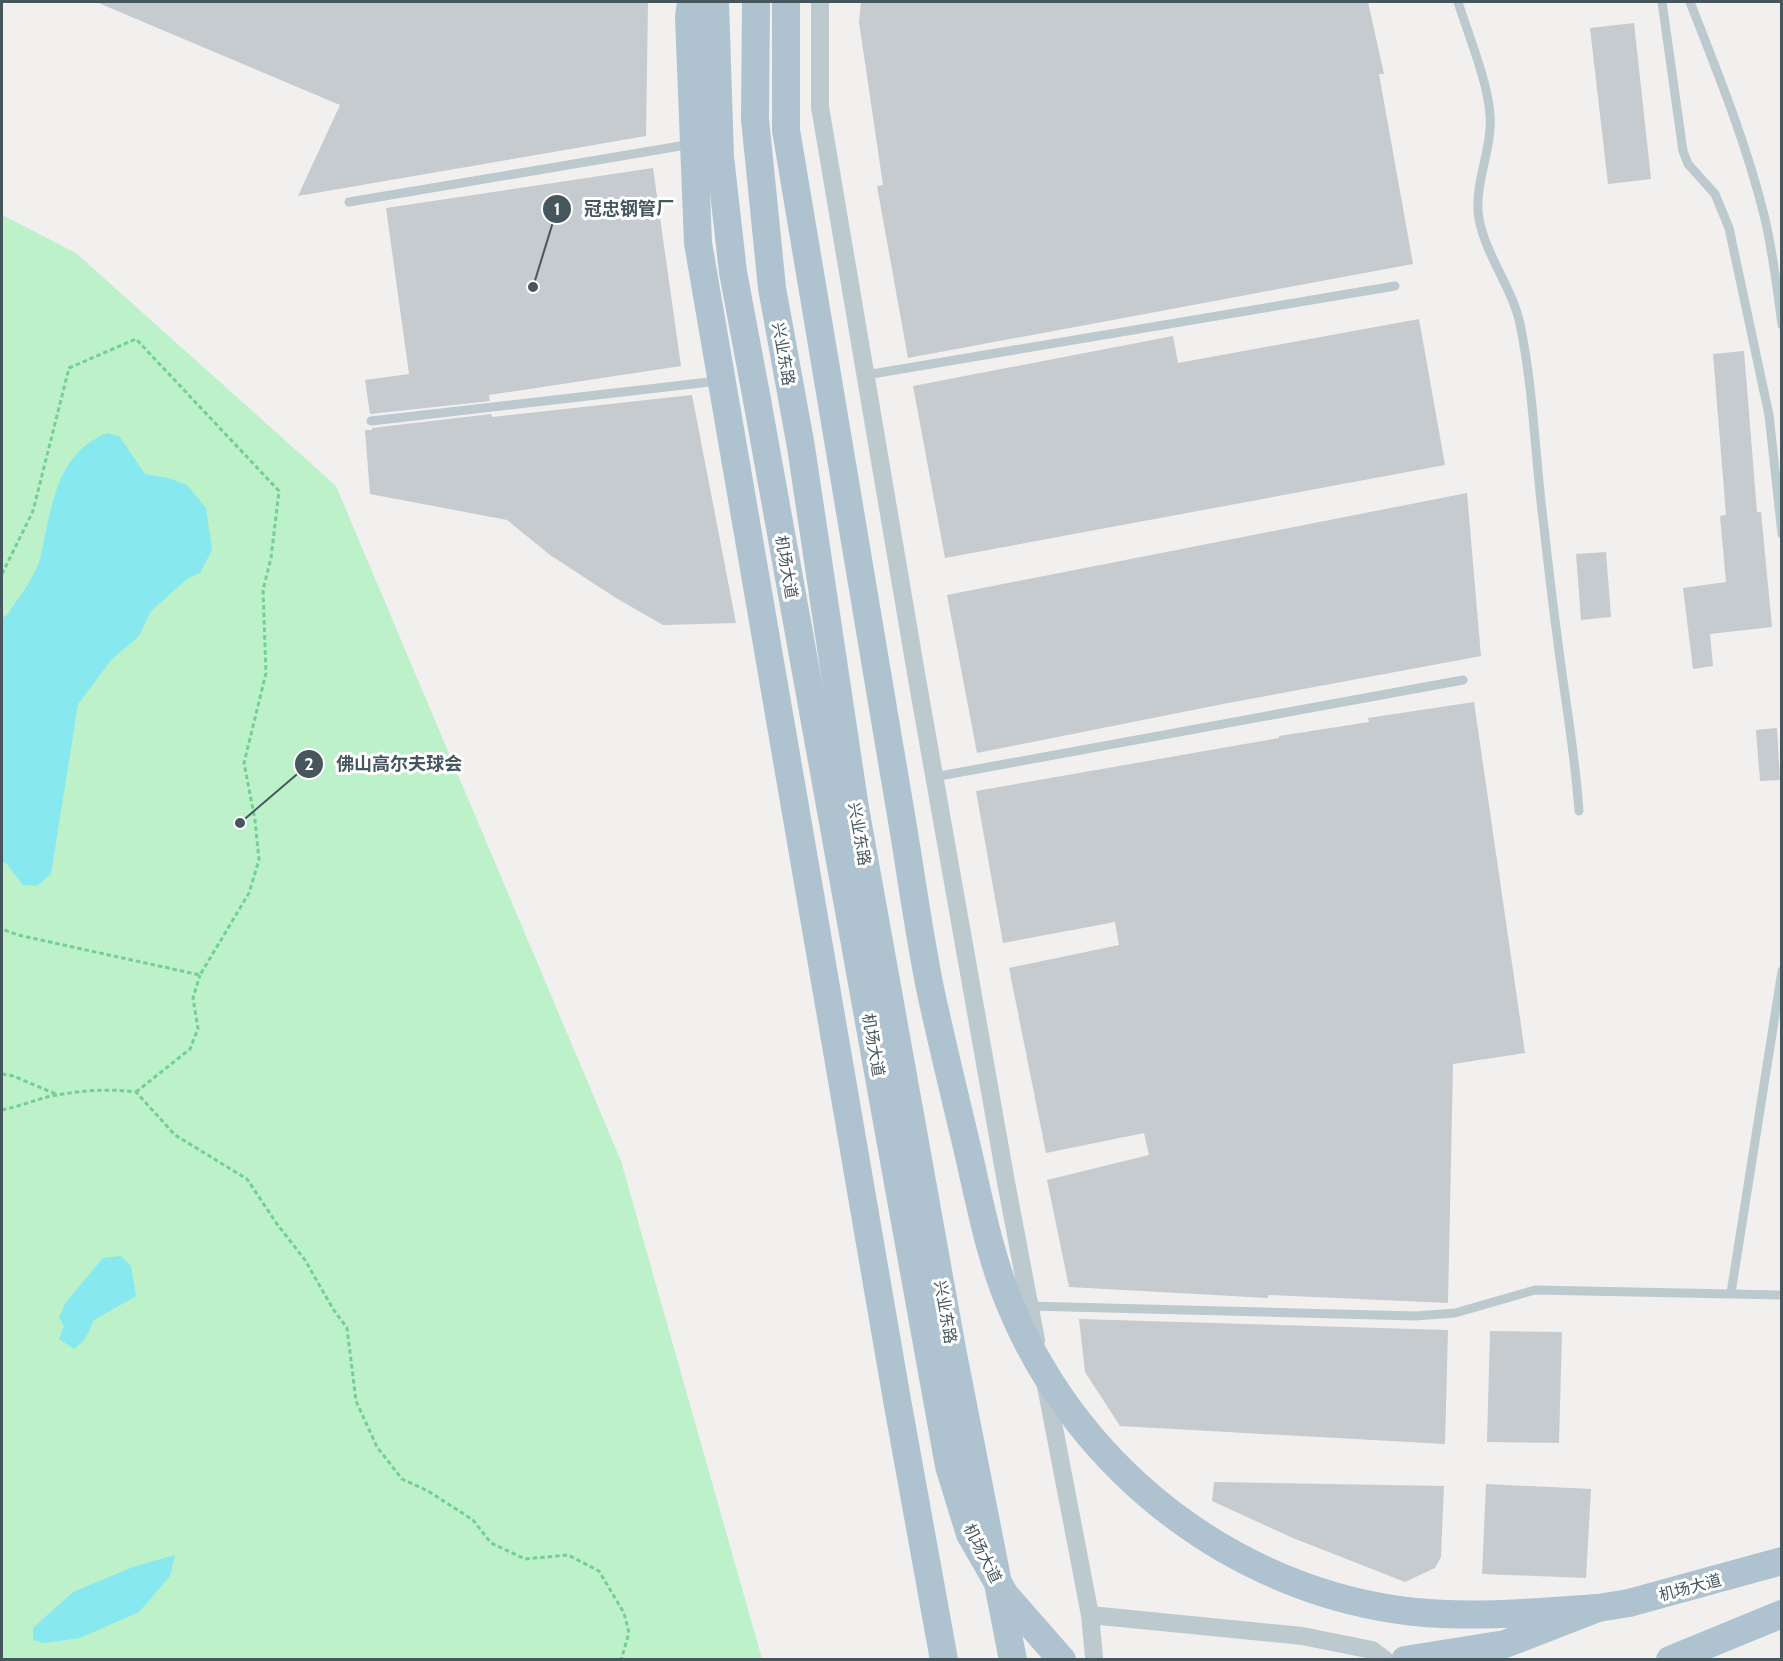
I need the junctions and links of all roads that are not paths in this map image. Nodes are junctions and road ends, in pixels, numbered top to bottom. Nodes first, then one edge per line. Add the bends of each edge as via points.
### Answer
1 (691, 2) edge
2 (715, 2) edge
3 (756, 2) edge
4 (786, 2) edge
5 (820, 2) edge
6 (1458, 2) edge
7 (1662, 2) edge
8 (1690, 2) edge
9 (694, 143) junction
10 (349, 202) dead end
11 (1395, 286) dead end
12 (1782, 325) edge
13 (866, 375) junction
14 (722, 380) junction
15 (371, 421) dead end
16 (1782, 534) edge
17 (1463, 680) dead end
18 (934, 777) junction
19 (1579, 811) dead end
20 (1782, 972) edge
21 (1731, 1293) junction
22 (1779, 1295) edge
23 (1030, 1306) junction
24 (1782, 1561) edge
25 (1598, 1608) junction
26 (1090, 1614) junction
27 (1782, 1614) edge
28 (1094, 1657) dead end
29 (944, 1659) edge
30 (1012, 1659) edge
31 (1062, 1659) edge
32 (1385, 1659) edge
33 (1406, 1659) edge
34 (1670, 1659) edge

1 - 9 main road
2 - 31 main road, 机场大道, bridge via 720,157 733,272 949,1466 970,1534 1005,1595
3 - 30 main road, 兴业东路 via 755,119 772,288 801,447 855,808
4 - 25 main road, bridge via 786,130 931,990 993,1255 1012,1310 1053,1388 1112,1463 1150,1497 1226,1551 1310,1588 1365,1604 1458,1615
5 - 13 street via 820,107
6 - 19 lane via 1490,114 1479,217 1487,246 1520,322
7 - 16 lane via 1683,151 1688,164 1715,194 1722,209 1753,335 1769,415
8 - 12 lane via 1723,86 1764,214
9 - 10 lane
9 - 14 main road via 698,243
11 - 13 lane
13 - 18 street
14 - 15 lane
14 - 29 main road
17 - 18 lane
18 - 23 street
20 - 21 lane
21 - 22 lane
21 - 23 lane via 1535,1290 1455,1313 1415,1316
23 - 26 street
24 - 25 main road, 机场大道
25 - 33 main road, bridge via 1505,1644
26 - 28 street
26 - 32 street via 1302,1636 1372,1650
27 - 34 main road

